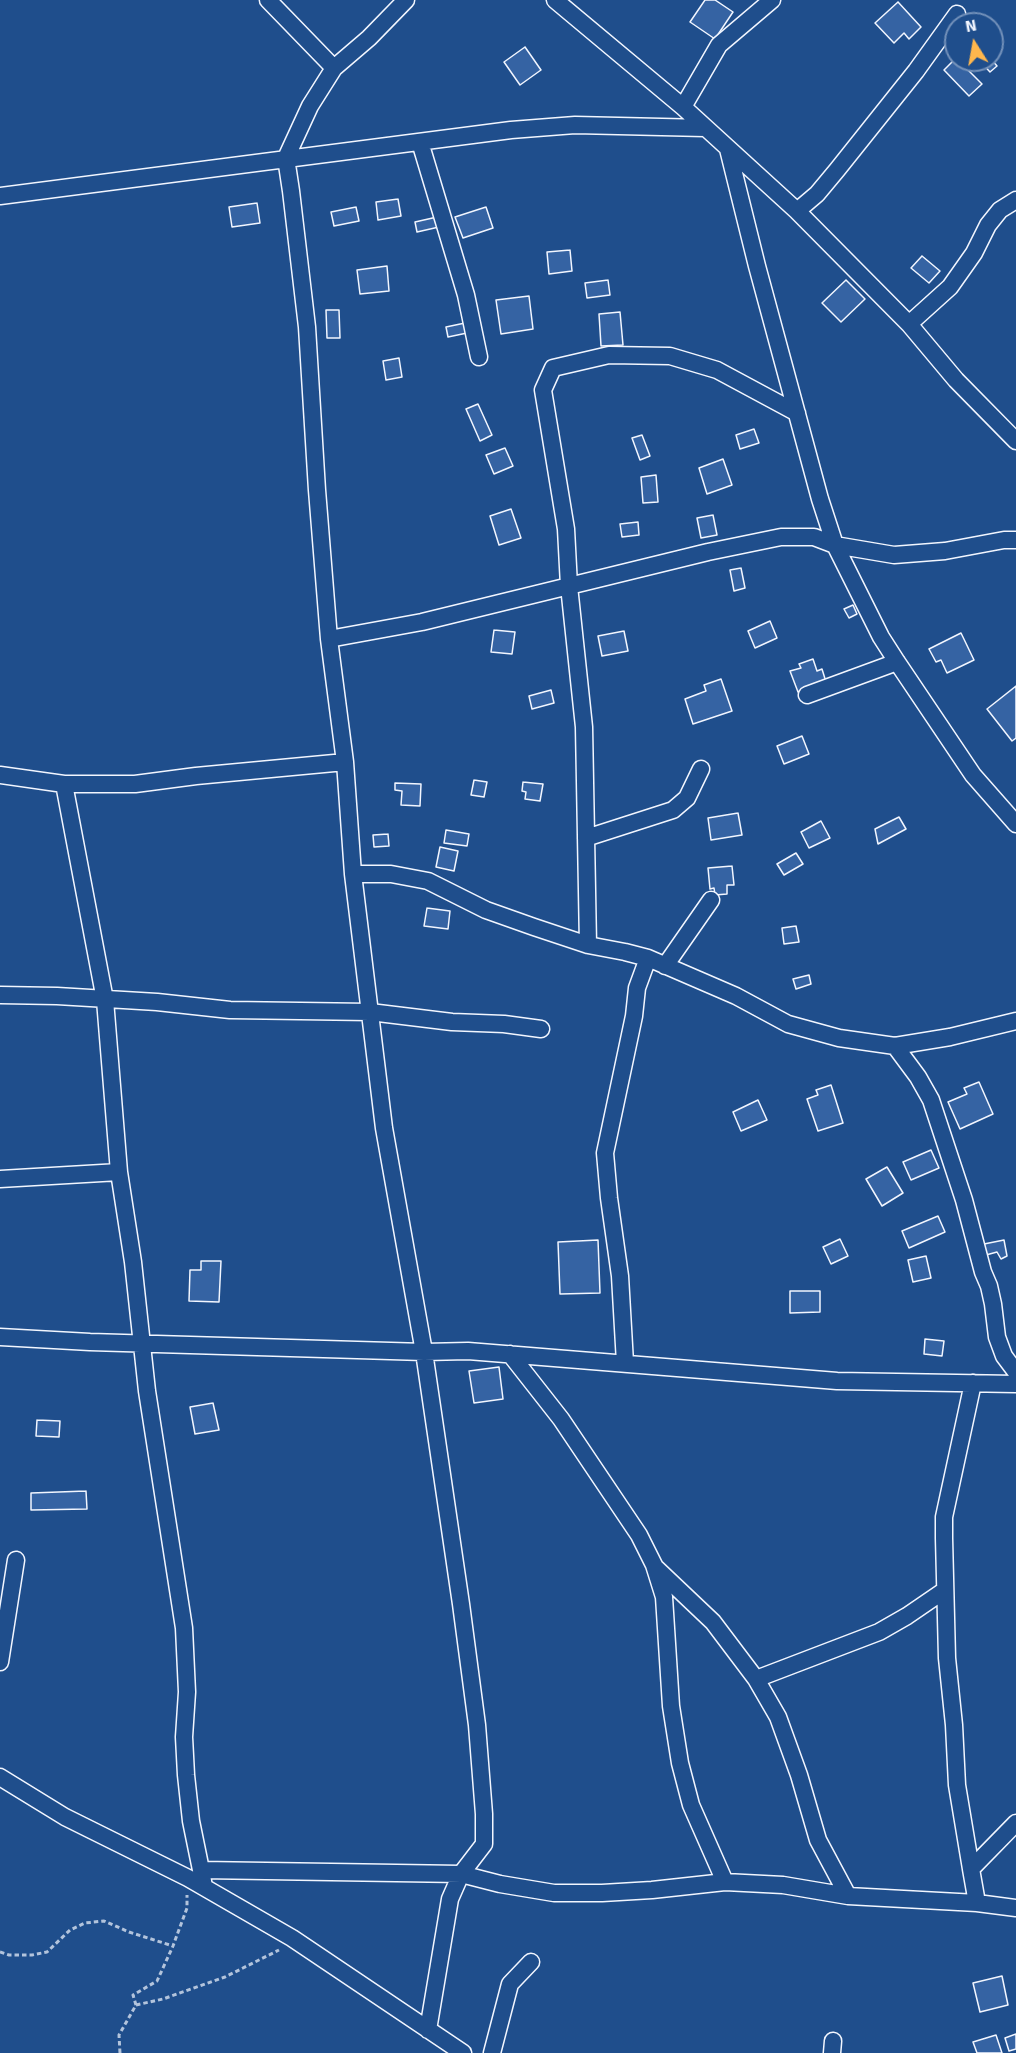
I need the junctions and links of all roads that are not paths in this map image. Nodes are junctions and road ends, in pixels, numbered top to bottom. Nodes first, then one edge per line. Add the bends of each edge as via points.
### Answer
1 (268, 0) edge
2 (406, 0) edge
3 (555, 0) edge
4 (772, 0) edge
5 (944, 32) edge
6 (334, 68) junction
7 (683, 107) junction
8 (705, 128) junction
9 (420, 142) junction
10 (728, 149) junction
11 (286, 158) junction
12 (0, 196) edge
13 (1016, 200) edge
14 (797, 211) junction
15 (909, 324) junction
16 (479, 357) dead end
17 (797, 413) junction
18 (1016, 441) edge
19 (1016, 540) edge
20 (835, 545) junction
21 (569, 586) junction
22 (329, 639) junction
23 (897, 662) junction
24 (807, 695) dead end
25 (345, 762) junction
26 (701, 769) dead end
27 (0, 775) edge
28 (64, 784) junction
29 (1016, 824) edge
30 (586, 838) junction
31 (353, 874) junction
32 (711, 900) dead end
33 (588, 945) junction
34 (648, 958) junction
35 (665, 966) junction
36 (0, 995) edge
37 (105, 1000) junction
38 (370, 1012) junction
39 (1016, 1021) edge
40 (541, 1029) dead end
41 (895, 1046) junction
42 (119, 1172) junction
43 (0, 1179) edge
44 (0, 1337) edge
45 (141, 1342) junction
46 (424, 1352) junction
47 (510, 1354) junction
48 (625, 1363) junction
49 (1016, 1372) edge
50 (973, 1383) junction
51 (1016, 1384) edge
52 (16, 1560) dead end
53 (654, 1565) junction
54 (945, 1590) junction
55 (0, 1662) edge
56 (756, 1679) junction
57 (0, 1777) edge
58 (1016, 1823) edge
59 (971, 1869) junction
60 (195, 1874) junction
61 (461, 1874) junction
62 (725, 1882) junction
63 (848, 1896) junction
64 (977, 1903) junction
65 (1016, 1908) edge
66 (531, 1962) dead end
67 (428, 2030) junction
68 (463, 2053) edge
69 (492, 2053) edge

1 - 6 street
2 - 6 street
3 - 7 street
4 - 7 street via 719,45
5 - 14 street via 824,186
6 - 11 street via 310,105
7 - 8 street
8 - 9 street via 575,125
8 - 10 street
9 - 11 street
9 - 16 street via 466,295
10 - 14 street
10 - 17 street
11 - 12 street
11 - 22 street via 307,327
13 - 15 street via 1000,210 988,225 950,287
14 - 15 street
15 - 18 street via 956,380
17 - 20 street
17 - 21 street via 717,370 670,356 609,355 553,368 543,390 566,529
19 - 20 street via 894,555
20 - 21 street via 814,537 781,537
20 - 23 street
21 - 22 street via 422,622
21 - 30 street via 584,727
22 - 25 street
23 - 24 street
23 - 29 street via 974,775
25 - 28 street via 135,784
25 - 31 street
26 - 30 street via 687,798 673,810
27 - 28 street
28 - 37 street
30 - 33 street
31 - 33 street via 391,874 428,881 486,910
31 - 38 street
32 - 35 street
33 - 34 street
34 - 35 street
34 - 48 street via 637,988 605,1153 620,1276
35 - 41 street via 736,996 788,1024 839,1038
36 - 37 street
37 - 38 street via 230,1011
37 - 42 street
38 - 40 street
38 - 46 street via 384,1128
39 - 41 street
41 - 49 street via 931,1100 989,1286 997,1337
42 - 43 street
42 - 45 street
44 - 45 street
45 - 46 street
45 - 60 street via 184,1628 184,1737
46 - 47 street
46 - 61 street via 463,1614 484,1814 484,1845
47 - 48 street
47 - 53 street via 561,1419 639,1535
48 - 50 street via 837,1381
50 - 51 street
50 - 54 street via 944,1517
52 - 55 street
53 - 56 street via 713,1622
53 - 62 street via 664,1597 671,1706 680,1763 691,1805
54 - 56 street via 879,1632
54 - 59 street via 957,1785
56 - 63 street via 778,1717 818,1840
57 - 60 street via 65,1816
58 - 59 street
59 - 64 street
60 - 61 street
60 - 67 street via 204,1887 292,1938
61 - 62 street via 554,1893 652,1890
61 - 67 street via 450,1899
62 - 63 street via 783,1885
63 - 64 street
64 - 65 street
66 - 69 street via 510,1984
67 - 68 street

